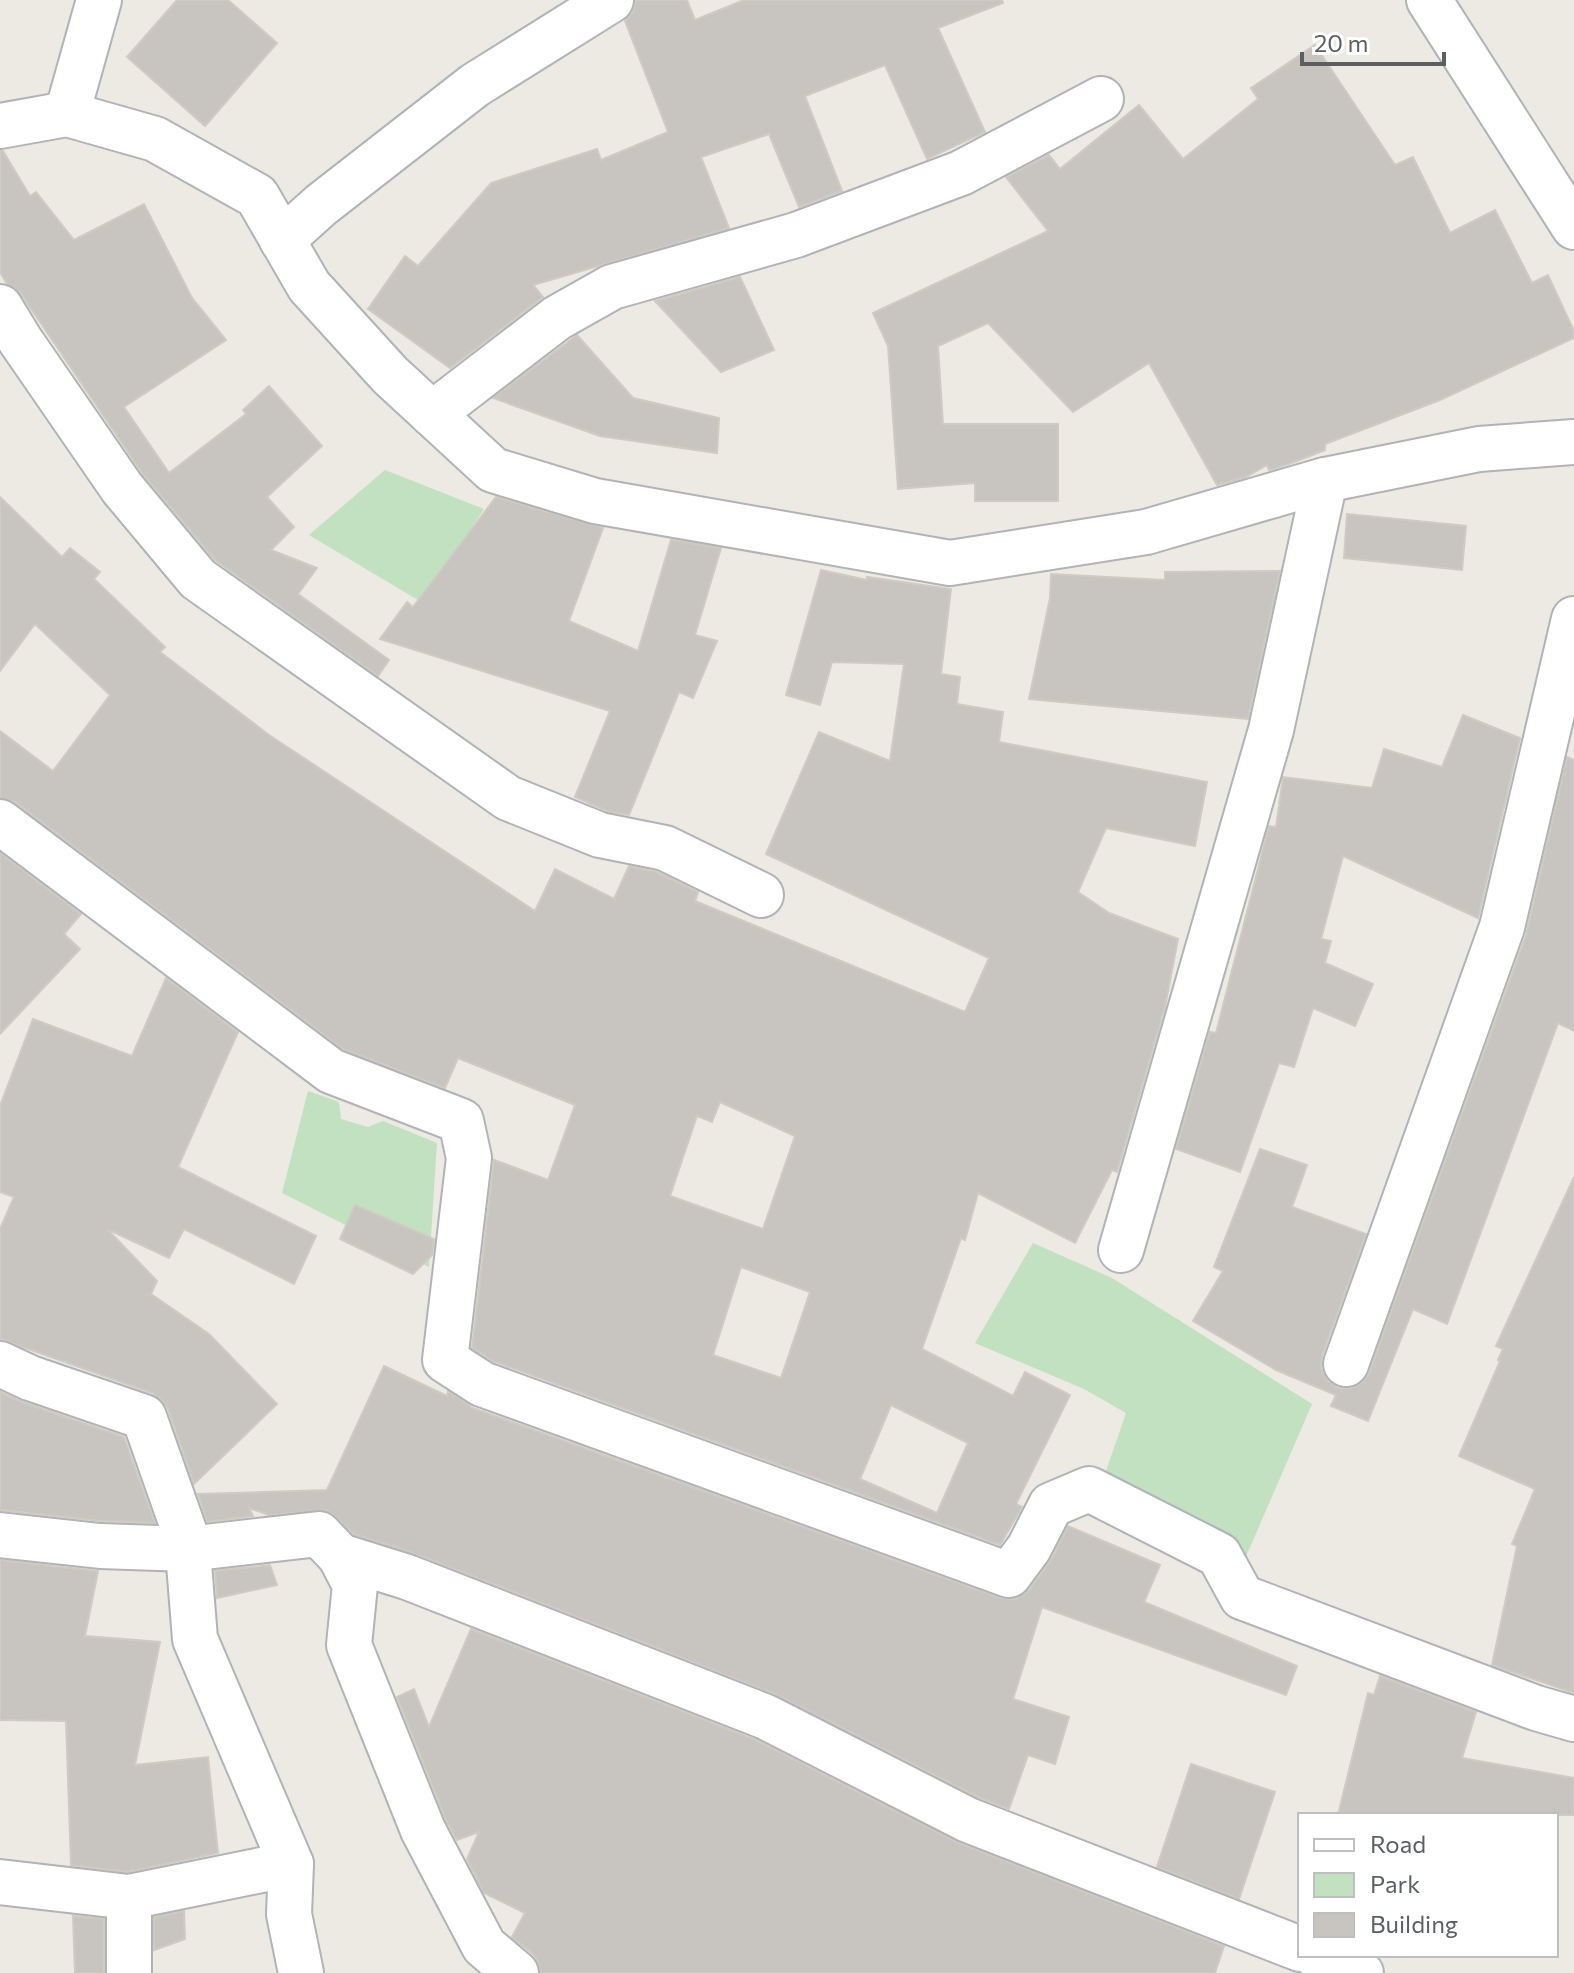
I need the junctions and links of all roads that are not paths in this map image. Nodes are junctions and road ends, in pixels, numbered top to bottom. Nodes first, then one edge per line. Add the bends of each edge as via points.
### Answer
1 (99, 0) edge
2 (611, 0) edge
3 (1429, 0) edge
4 (1101, 99) dead end
5 (67, 114) junction
6 (0, 126) edge
7 (1574, 227) edge
8 (282, 240) junction
9 (0, 307) edge
10 (432, 414) junction
11 (1574, 442) edge
12 (1325, 480) junction
13 (1574, 619) edge
14 (0, 822) edge
15 (761, 895) dead end
16 (1121, 1250) dead end
17 (0, 1364) edge
18 (1346, 1364) dead end
19 (0, 1535) edge
20 (188, 1549) junction
21 (340, 1556) junction
22 (1574, 1719) edge
23 (291, 1864) junction
24 (0, 1882) edge
25 (129, 1897) junction
26 (1298, 1948) edge
27 (1320, 1957) edge
28 (129, 1973) edge
29 (301, 1973) edge
30 (516, 1973) edge
31 (1361, 1973) edge

1 - 5 street
2 - 8 street via 475,85
3 - 7 street
4 - 10 street via 961,173 796,235 612,287 557,318
5 - 6 street
5 - 8 street via 155,139 257,196
8 - 10 street via 309,286
9 - 15 street via 122,488 198,579 508,798 600,835 665,848
10 - 12 street via 493,470 595,501 950,563 1146,532
11 - 12 street via 1479,449
12 - 16 street via 1271,730
13 - 18 street via 1502,927
14 - 22 street via 331,1071 461,1121 469,1158 445,1360 482,1384 1009,1575 1051,1505 1089,1489 1219,1555 1242,1597
17 - 20 street via 144,1417
19 - 20 street
20 - 21 street via 319,1534
20 - 23 street via 195,1639
21 - 26 street via 407,1577 766,1717 968,1820
21 - 30 street via 355,1585 349,1645 423,1830 484,1946
23 - 25 street
23 - 29 street via 289,1914
24 - 25 street
25 - 28 street
27 - 31 street

